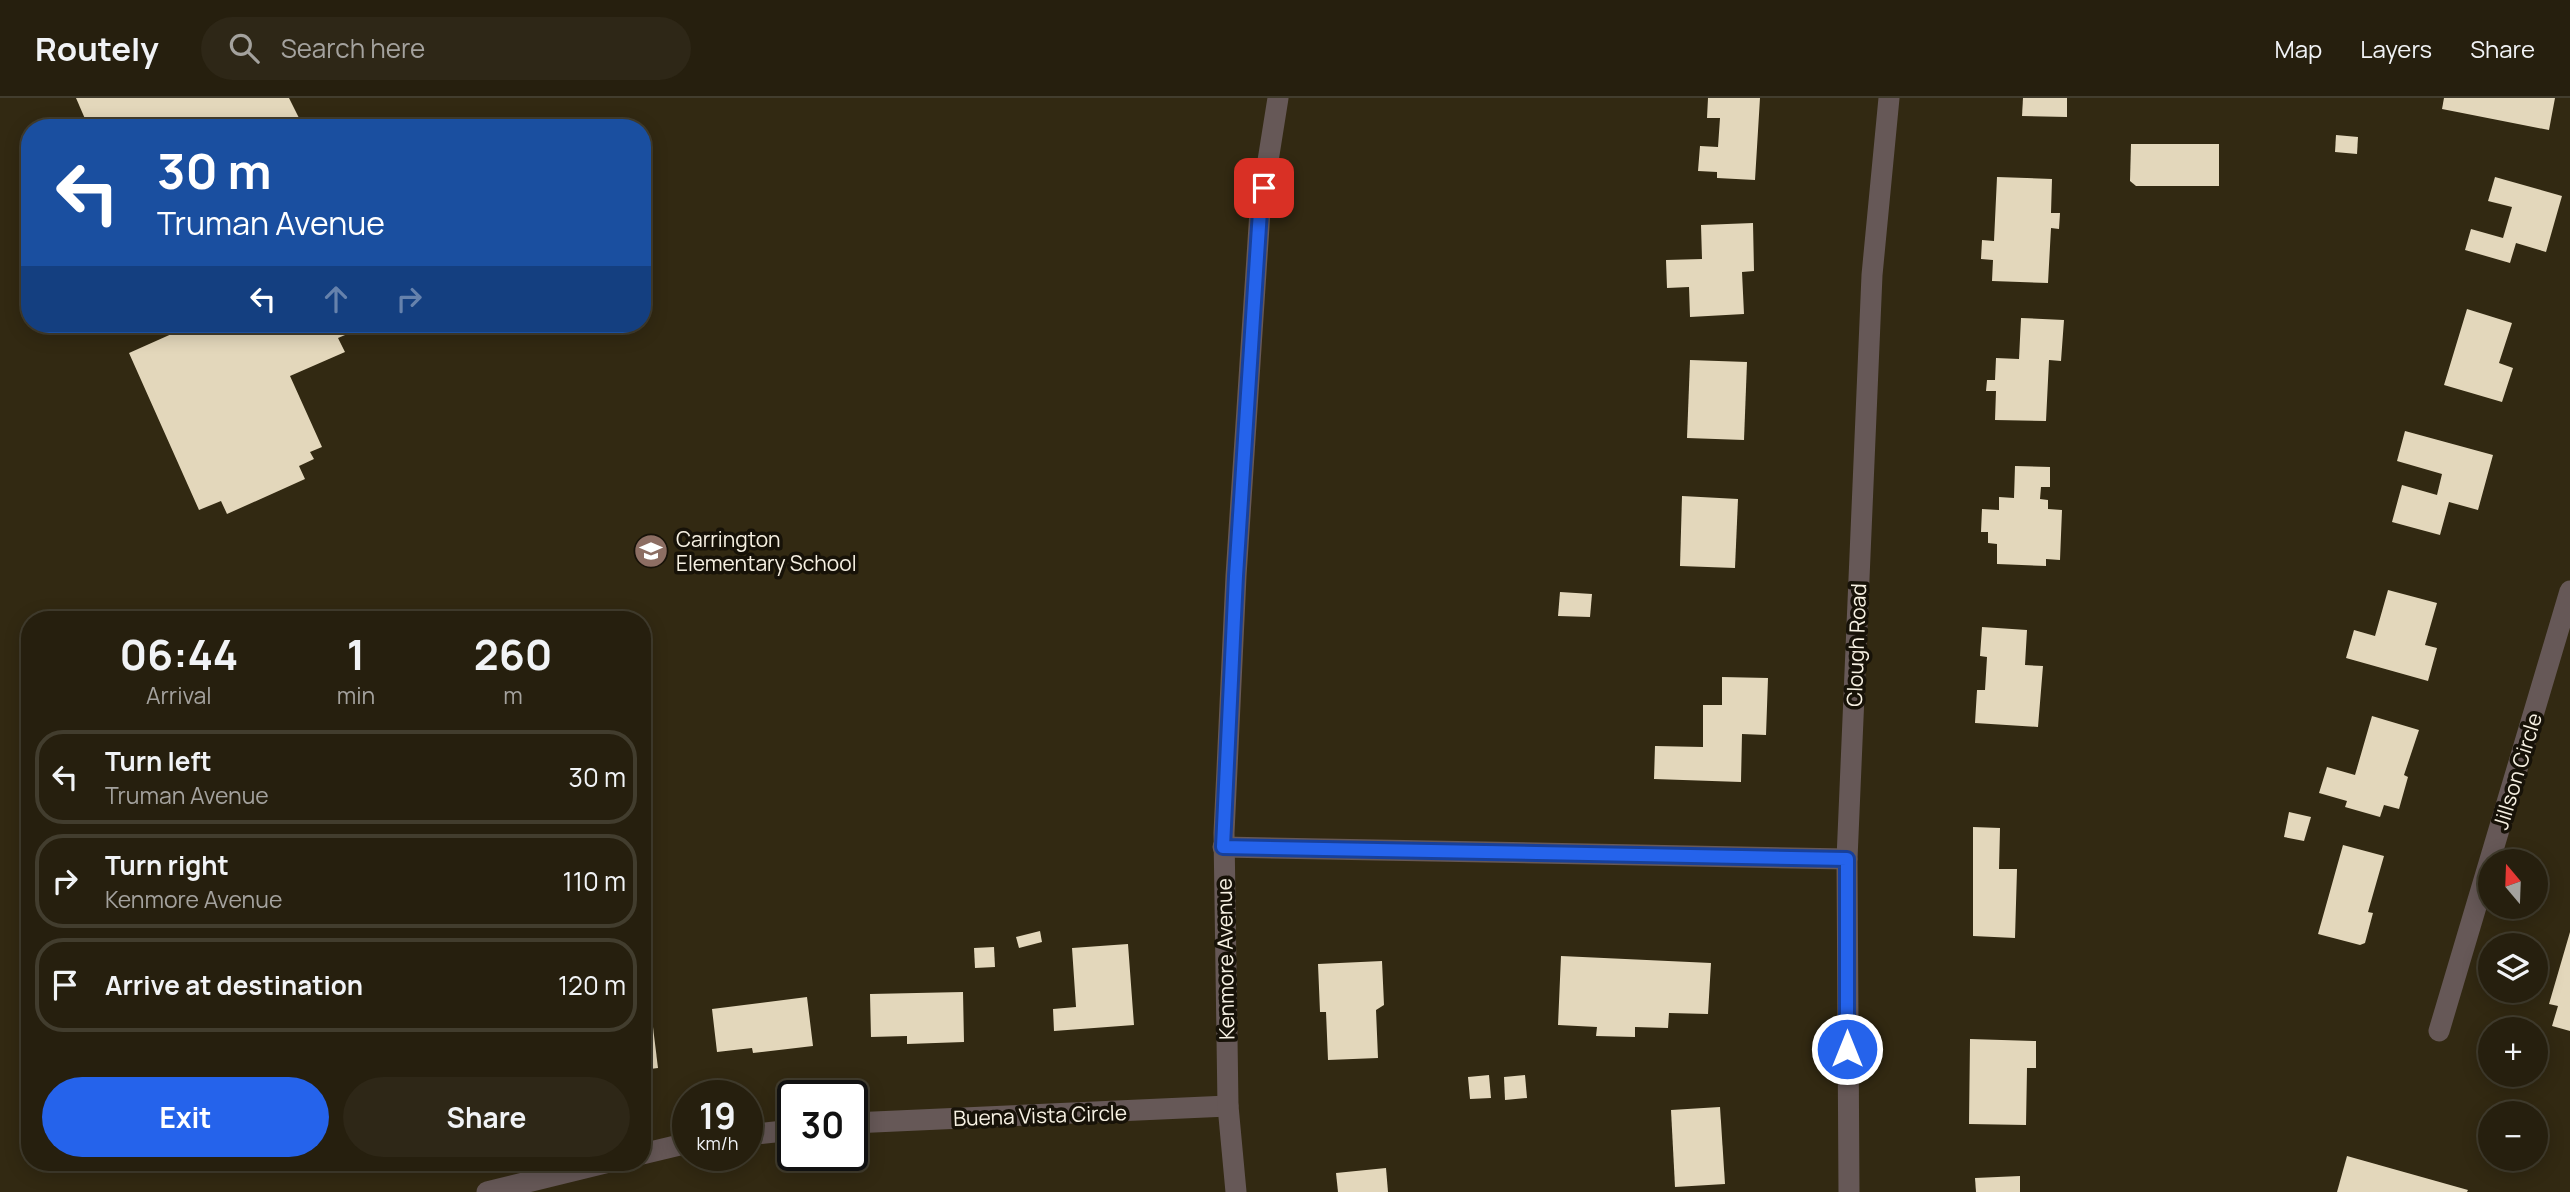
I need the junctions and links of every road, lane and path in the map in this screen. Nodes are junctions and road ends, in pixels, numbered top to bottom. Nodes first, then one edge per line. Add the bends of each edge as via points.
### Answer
1 (1278, 98) edge
2 (1889, 98) edge
3 (2570, 591) edge
4 (1223, 847) junction
5 (1847, 859) junction
6 (2439, 1031) dead end
7 (1228, 1106) junction
8 (868, 1122) edge
9 (672, 1147) edge
10 (651, 1152) edge
11 (572, 1171) edge
12 (487, 1192) edge
13 (1237, 1192) edge
14 (1849, 1192) edge

1 - 4 street, Kenmore Avenue via 1259,224
2 - 5 street, Clough Road via 1872,275
3 - 6 street, Jillson Circle
4 - 5 street
4 - 7 street, Kenmore Avenue
5 - 14 street, Clough Road
7 - 8 street, Buena Vista Circle
7 - 13 street, Kenmore Avenue
9 - 10 street
11 - 12 street

